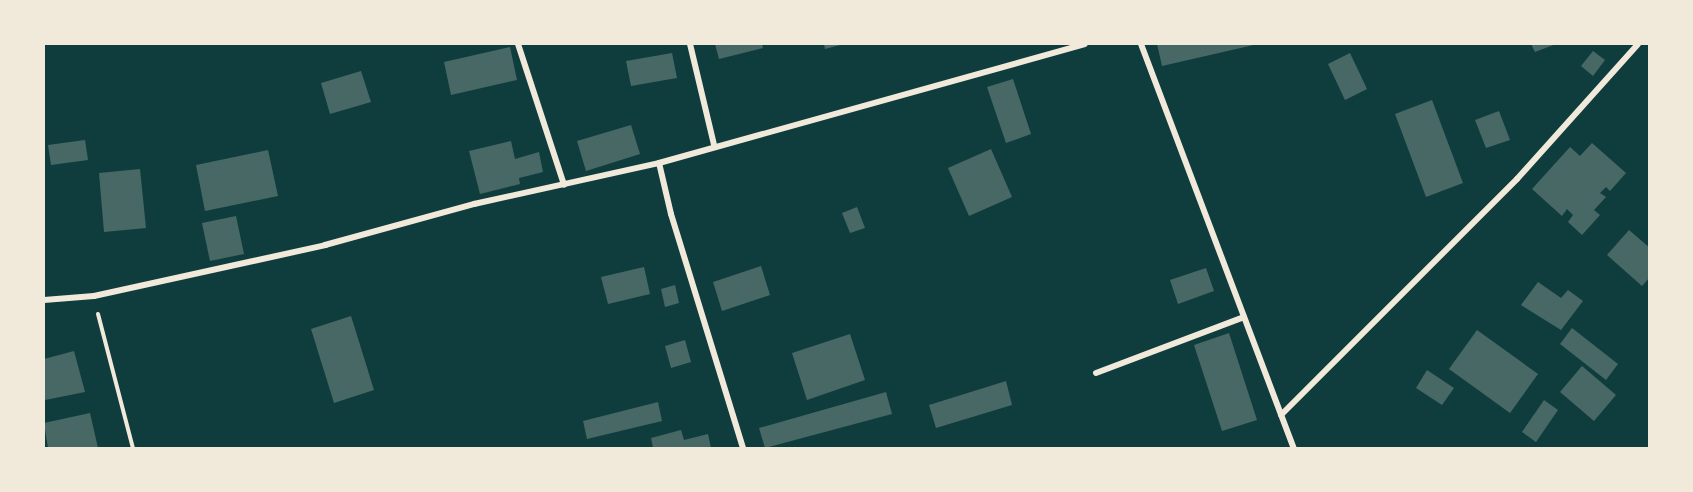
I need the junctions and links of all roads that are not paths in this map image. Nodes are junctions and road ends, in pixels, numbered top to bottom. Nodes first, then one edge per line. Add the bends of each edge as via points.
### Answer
1 (518, 44) edge
2 (690, 44) edge
3 (1085, 44) edge
4 (1141, 44) edge
5 (1638, 44) edge
6 (714, 145) junction
7 (659, 163) junction
8 (564, 185) junction
9 (44, 300) edge
10 (1244, 317) junction
11 (1096, 373) dead end
12 (1281, 415) junction
13 (743, 448) edge
14 (1294, 448) edge

1 - 8 street
2 - 6 street
3 - 6 street
4 - 10 street
5 - 12 street via 1517,179
6 - 7 street
7 - 8 street
7 - 13 street
8 - 9 street via 474,204 325,245 94,296
10 - 11 street
10 - 12 street
12 - 14 street

